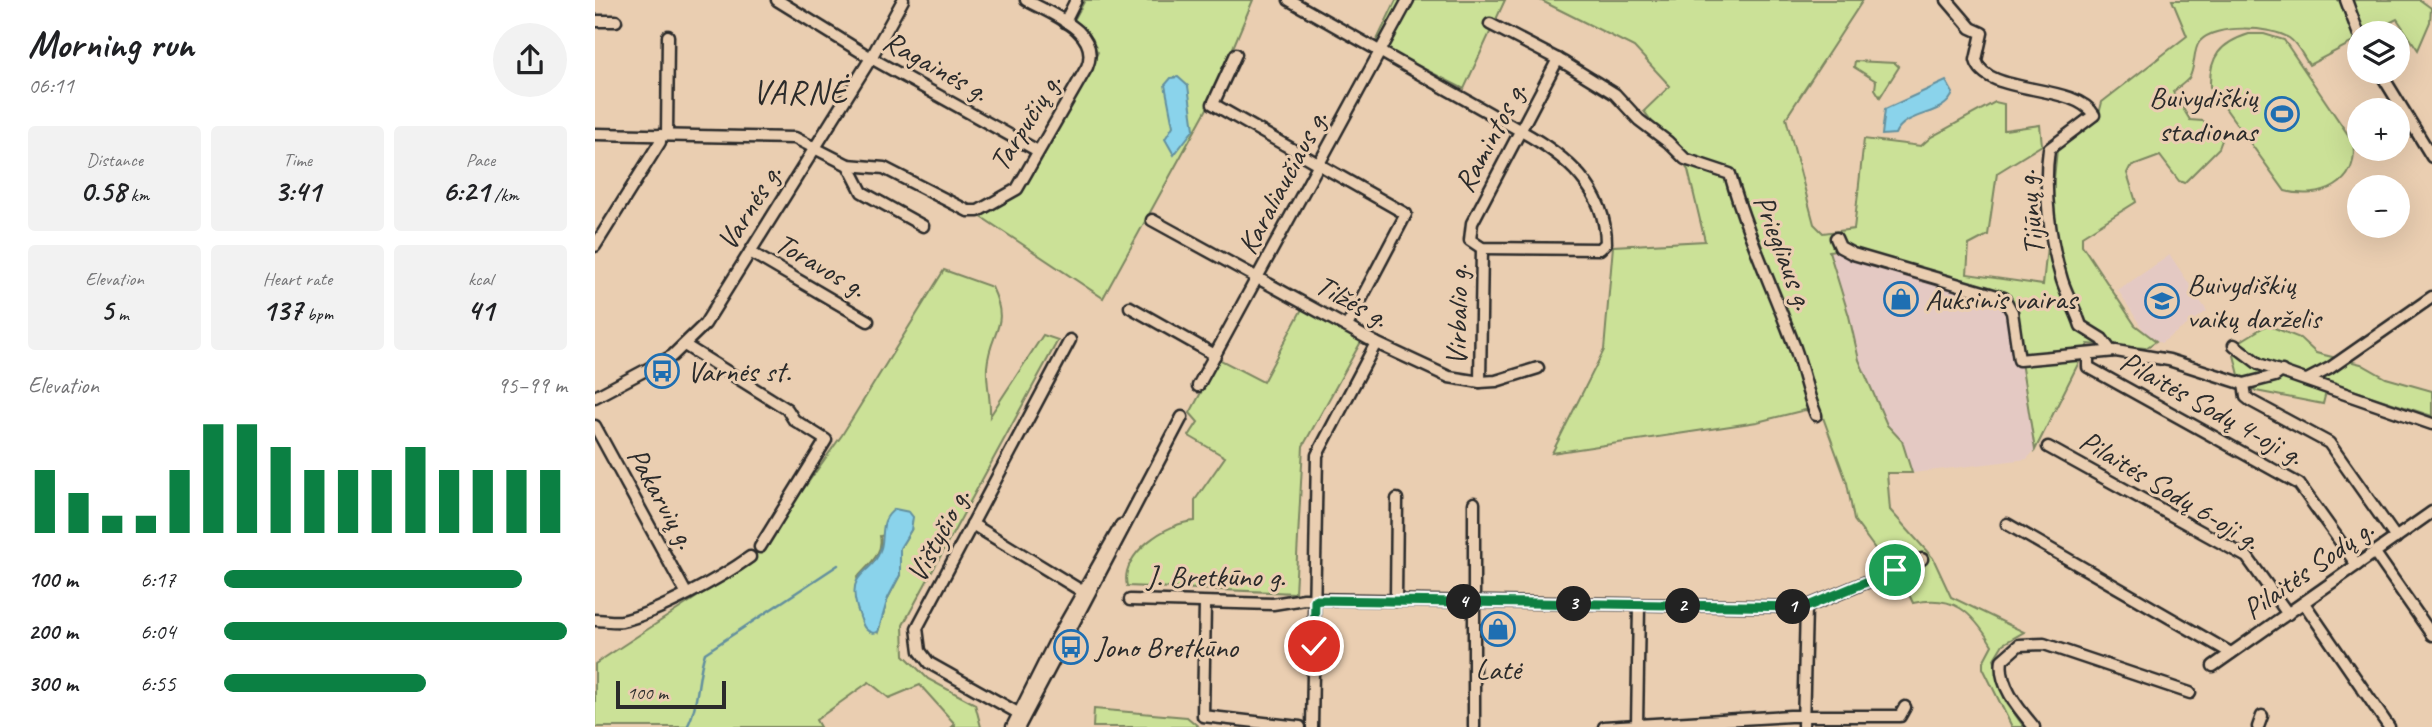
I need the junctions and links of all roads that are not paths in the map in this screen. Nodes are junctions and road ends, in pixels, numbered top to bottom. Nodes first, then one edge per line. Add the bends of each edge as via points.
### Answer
1 (777, 0) edge
2 (903, 0) edge
3 (1026, 0) edge
4 (1076, 0) edge
5 (1289, 0) edge
6 (1408, 0) edge
7 (1947, 0) edge
8 (2347, 0) edge
9 (595, 21) edge
10 (616, 21) dead end
11 (2354, 21) edge
12 (1065, 22) junction
13 (1490, 24) dead end
14 (668, 36) dead end
15 (1379, 51) junction
16 (1236, 54) dead end
17 (871, 58) junction
18 (1558, 59) junction
19 (2387, 84) edge
20 (1521, 131) junction
21 (595, 134) edge
22 (664, 135) junction
23 (815, 148) junction
24 (1038, 151) junction
25 (2432, 157) edge
26 (848, 165) junction
27 (1319, 167) junction
28 (1152, 220) dead end
29 (923, 226) dead end
30 (1836, 238) dead end
31 (595, 246) edge
32 (1482, 248) junction
33 (750, 252) junction
34 (1258, 278) junction
35 (2432, 296) edge
36 (1130, 307) dead end
37 (868, 321) dead end
38 (1346, 326) junction
39 (1069, 340) dead end
40 (1376, 343) junction
41 (2234, 345) dead end
42 (686, 346) junction
43 (2111, 351) junction
44 (2088, 354) junction
45 (1215, 355) junction
46 (1538, 368) dead end
47 (2282, 371) junction
48 (2307, 380) junction
49 (1480, 382) junction
50 (2243, 384) junction
51 (1198, 386) dead end
52 (595, 397) edge
53 (1817, 415) dead end
54 (1182, 417) dead end
55 (2432, 424) edge
56 (595, 426) edge
57 (2048, 447) dead end
58 (1397, 499) dead end
59 (1473, 503) dead end
60 (2432, 512) edge
61 (972, 524) junction
62 (2007, 524) dead end
63 (2396, 538) junction
64 (759, 547) dead end
65 (2375, 553) junction
66 (750, 557) dead end
67 (1922, 559) dead end
68 (2357, 565) junction
69 (686, 593) junction
70 (1085, 593) junction
71 (1130, 600) dead end
72 (1315, 600) junction
73 (1396, 601) junction
74 (1474, 602) junction
75 (2304, 603) junction
76 (1205, 604) junction
77 (1639, 606) junction
78 (1806, 607) junction
79 (2288, 614) junction
80 (595, 620) edge
81 (2432, 635) edge
82 (2231, 653) junction
83 (2213, 666) dead end
84 (2190, 693) dead end
85 (1905, 707) dead end
86 (1019, 713) junction
87 (2262, 716) dead end
88 (1803, 722) edge
89 (1637, 725) junction
90 (1012, 727) edge
91 (1019, 727) edge
92 (1300, 727) edge
93 (1313, 727) edge
94 (1474, 727) edge
95 (1604, 727) edge
96 (2034, 727) edge
97 (2259, 727) edge
98 (2389, 727) edge

1 - 17 street, Ragainės g.
2 - 17 street, Varnės g.
3 - 12 street, Tarpučių g.
4 - 12 street
5 - 15 street
6 - 15 street, Karaliaučiaus g.
7 - 43 street, Tijūnų g. via 1971,28 1982,33 1976,60 1983,71 2005,82 2077,102 2094,115 2049,149 2048,202 2063,281 2081,326
8 - 11 street
9 - 10 street
12 - 24 street, Tarpučių g. via 1084,36 1090,62
13 - 18 street
14 - 22 street
15 - 20 street
15 - 27 street, Karaliaučiaus g.
16 - 27 street via 1213,104
17 - 23 street, Varnės g.
17 - 24 street, Ragainės g.
18 - 20 street, Ramintos g.
18 - 53 street, Priegliaus g. via 1615,94 1685,159 1730,174
19 - 25 street
20 - 32 street, Ramintos g. via 1472,223 1470,240
20 - 32 street via 1553,149 1580,175 1598,204 1606,230 1604,247
21 - 22 street
22 - 23 street via 782,136
22 - 31 street
23 - 26 street
23 - 33 street, Varnės g.
24 - 26 street, Tarpučių g. via 1017,189 978,211 958,208 884,167
26 - 29 street via 862,192
27 - 34 street, Karaliaučiaus g.
27 - 38 street via 1406,214
28 - 34 street, Tilžės g.
30 - 44 street via 1840,247 1853,254 2004,298 2012,312 2019,360
32 - 49 street, Virbalio g.
33 - 37 street, Toravos g.
33 - 42 street, Varnės g.
34 - 38 street, Tilžės g.
34 - 45 street, Karaliaučiaus g.
35 - 48 street
36 - 45 street
38 - 40 street, Tilžės g.
39 - 61 street, Vištyčio g.
40 - 49 street, Tilžės g. via 1449,377
40 - 72 street via 1318,451
41 - 47 street via 2248,358
42 - 52 street, Varnės g.
42 - 64 street via 787,409 794,420 826,440
43 - 44 street
43 - 50 street via 2169,360
44 - 68 street, Pilaitės Sodų 4-oji g. via 2088,367 2298,484
45 - 51 street, Karaliaučiaus g.
46 - 49 street, Tilžės g.
47 - 48 street
47 - 50 street
48 - 55 street
50 - 63 street via 2251,401 2329,443
54 - 70 street
56 - 69 street, Pakarvių g.
57 - 79 street, Pilaitės Sodų 6-oji g. via 2247,557
58 - 73 street
59 - 74 street
60 - 63 street, Pilaitės Sodų g.
61 - 70 street
61 - 86 street, Vištyčio g. via 920,621 917,644 929,663
62 - 82 street
63 - 65 street, Pilaitės Sodų g.
65 - 68 street, Pilaitės Sodų g.
65 - 81 street
66 - 69 street
67 - 78 street, J. Bretkūno g.
68 - 75 street, Pilaitės Sodų g.
69 - 80 street via 621,621
70 - 86 street
70 - 91 street
71 - 76 street, J. Bretkūno g.
72 - 73 street, J. Bretkūno g.
72 - 76 street, J. Bretkūno g.
72 - 93 street
73 - 74 street, J. Bretkūno g.
74 - 77 street, J. Bretkūno g.
74 - 94 street
75 - 79 street, Pilaitės Sodų g.
75 - 98 street
76 - 92 street via 1202,713 1207,719
77 - 78 street, J. Bretkūno g.
77 - 89 street
78 - 88 street
79 - 82 street, Pilaitės Sodų g.
82 - 83 street, Pilaitės Sodų g.
84 - 96 street via 2045,644 2018,645 2001,668 2005,685
85 - 88 street via 1901,716
86 - 90 street
87 - 97 street
88 - 89 street
89 - 95 street

